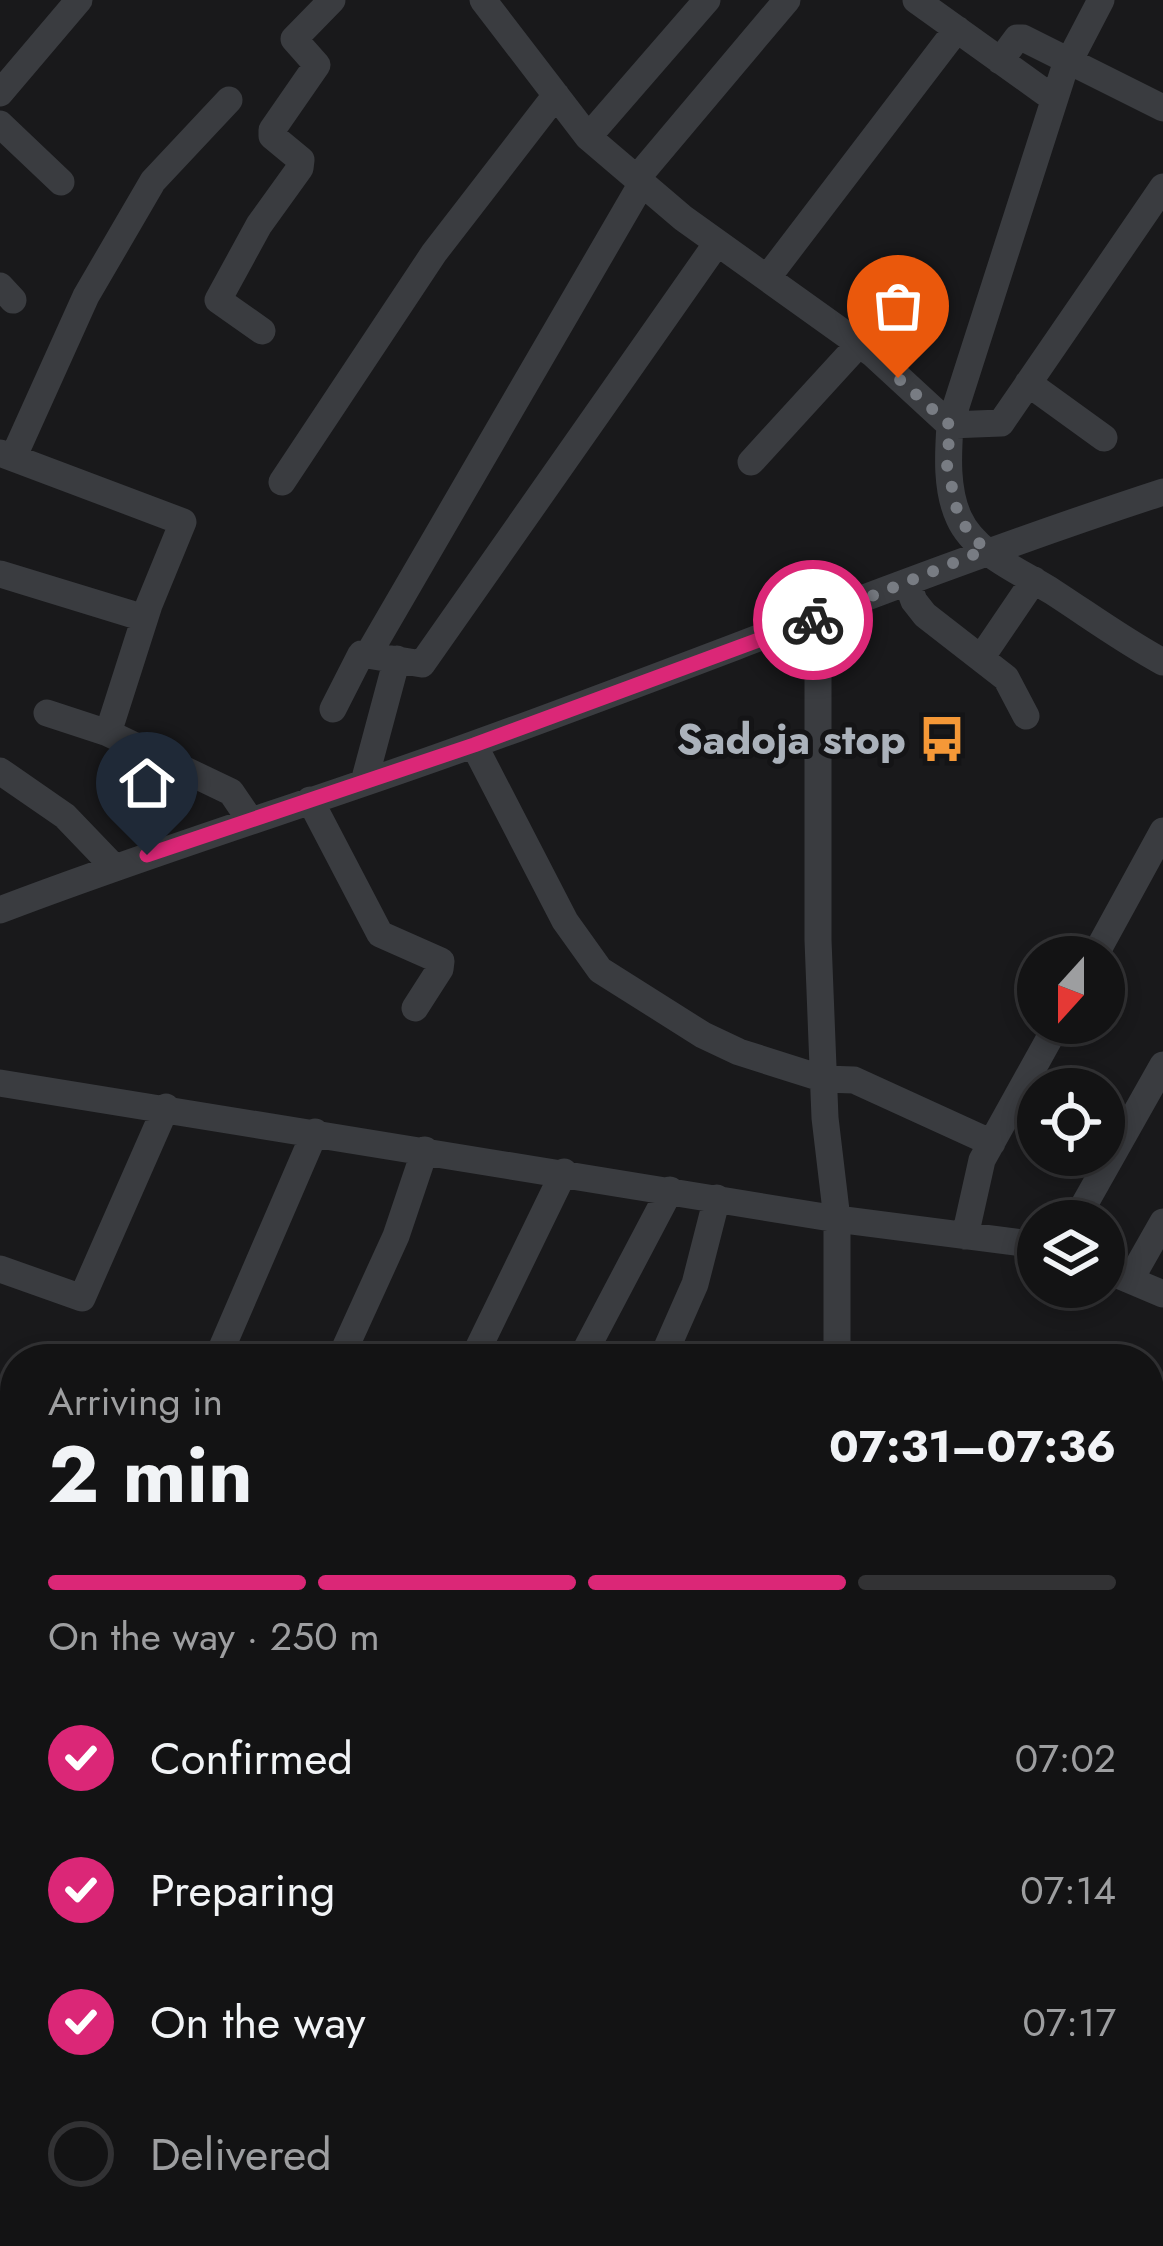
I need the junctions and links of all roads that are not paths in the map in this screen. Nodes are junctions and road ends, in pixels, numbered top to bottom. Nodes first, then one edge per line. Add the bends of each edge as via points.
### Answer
1 (332, 0) edge
2 (483, 0) edge
3 (707, 0) edge
4 (788, 0) edge
5 (916, 0) edge
6 (1101, 0) edge
7 (63, 6) edge
8 (957, 29) junction
9 (1000, 61) junction
10 (1068, 62) junction
11 (0, 93) edge
12 (556, 95) junction
13 (229, 100) dead end
14 (1054, 100) junction
15 (1163, 108) edge
16 (0, 124) edge
17 (588, 136) junction
18 (639, 180) junction
19 (61, 182) dead end
20 (1163, 187) edge
21 (717, 243) junction
22 (767, 278) junction
23 (262, 331) dead end
24 (859, 344) junction
25 (1028, 383) junction
26 (950, 425) junction
27 (1104, 438) dead end
28 (6, 456) edge
29 (752, 462) dead end
30 (282, 482) dead end
31 (1163, 492) edge
32 (985, 550) junction
33 (0, 574) edge
34 (1034, 580) junction
35 (907, 581) junction
36 (818, 617) junction
37 (145, 618) junction
38 (369, 653) junction
39 (981, 658) junction
40 (397, 659) junction
41 (1163, 662) edge
42 (333, 709) dead end
43 (47, 713) dead end
44 (1026, 716) dead end
45 (108, 733) junction
46 (474, 745) junction
47 (0, 771) edge
48 (364, 782) junction
49 (310, 800) junction
50 (250, 820) junction
51 (1163, 831) edge
52 (113, 866) junction
53 (0, 910) edge
54 (1106, 936) edge
55 (415, 1008) dead end
56 (1046, 1044) edge
57 (1163, 1065) edge
58 (824, 1079) junction
59 (0, 1083) edge
60 (166, 1107) junction
61 (315, 1132) junction
62 (992, 1143) junction
63 (424, 1150) junction
64 (564, 1172) junction
65 (670, 1190) junction
66 (718, 1198) junction
67 (1087, 1200) edge
68 (837, 1219) junction
69 (1163, 1222) edge
70 (965, 1236) junction
71 (1017, 1242) edge
72 (1125, 1265) edge
73 (0, 1269) edge
74 (1125, 1277) edge
75 (1163, 1294) edge
76 (223, 1344) edge
77 (347, 1344) edge
78 (480, 1344) edge
79 (589, 1344) edge
80 (669, 1344) edge
81 (837, 1344) edge

1 - 23 street via 294,39 316,64 272,130 300,168 218,300
2 - 12 street
3 - 17 street
4 - 18 street
5 - 8 street
6 - 10 street
7 - 11 street
8 - 9 street
8 - 22 street
9 - 10 street via 1023,38
9 - 14 street
10 - 14 street
10 - 15 street
12 - 17 street
12 - 30 street via 434,253
13 - 28 street via 152,181
14 - 26 street
16 - 19 street
17 - 18 street
18 - 21 street
18 - 38 street
20 - 25 street
21 - 22 street
21 - 40 street via 422,664
22 - 24 street
24 - 26 street
24 - 29 street
25 - 26 street via 1001,423
25 - 27 street
26 - 32 street via 947,465 959,519
28 - 37 street via 183,522
31 - 32 street
32 - 34 street
32 - 35 street
33 - 37 street
34 - 39 street
34 - 41 street
35 - 36 street
35 - 39 street via 925,615
36 - 46 street
36 - 58 street
37 - 45 street
38 - 40 street
38 - 42 street via 361,654
39 - 44 street via 1006,678
40 - 48 street
43 - 45 street
45 - 50 street via 230,792
46 - 48 street
46 - 58 street via 565,921 600,970 703,1035
47 - 52 street via 65,816
48 - 49 street
49 - 50 street
49 - 55 street via 380,934 441,961
50 - 52 street
51 - 54 street
52 - 53 street
56 - 62 street
57 - 67 street
58 - 62 street via 854,1080
58 - 68 street
59 - 60 street
60 - 61 street
60 - 73 street via 82,1298
61 - 63 street
61 - 76 street
62 - 70 street
63 - 64 street
63 - 77 street via 397,1236
64 - 65 street
64 - 78 street
65 - 66 street
65 - 79 street
66 - 68 street
66 - 80 street
68 - 70 street
68 - 81 street
69 - 72 street
70 - 71 street
74 - 75 street

